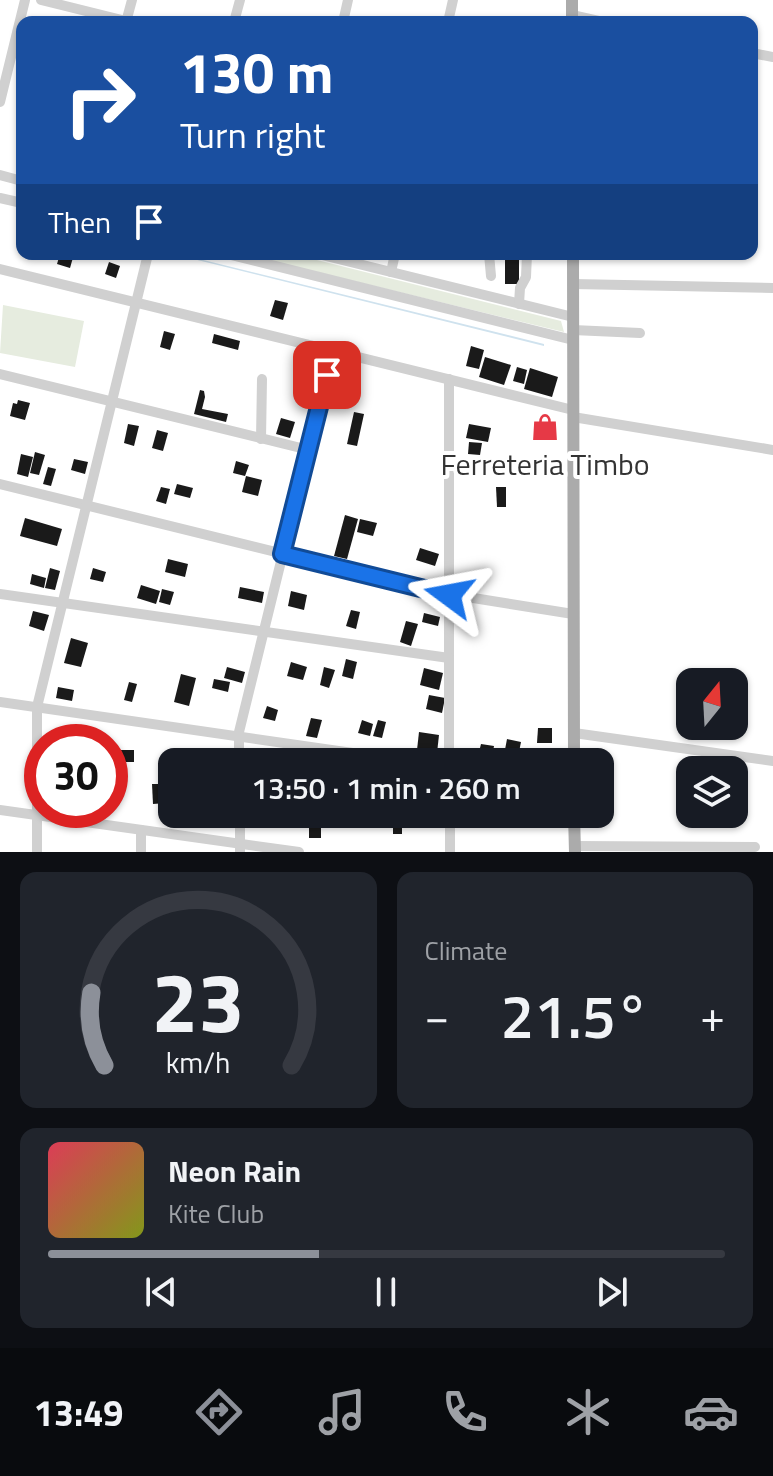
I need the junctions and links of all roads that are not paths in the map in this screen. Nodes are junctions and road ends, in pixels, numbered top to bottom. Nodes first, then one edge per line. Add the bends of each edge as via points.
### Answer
1 (41, 0) edge
2 (104, 16) edge
3 (16, 37) edge
4 (0, 102) edge
5 (146, 260) edge
6 (255, 260) edge
7 (342, 260) edge
8 (394, 260) edge
9 (490, 260) edge
10 (527, 260) edge
11 (573, 260) edge
12 (0, 269) edge
13 (391, 272) junction
14 (491, 276) dead end
15 (573, 284) junction
16 (773, 288) edge
17 (136, 302) junction
18 (519, 304) junction
19 (573, 329) junction
20 (640, 333) dead end
21 (333, 350) junction
22 (0, 374) edge
23 (262, 379) dead end
24 (449, 379) junction
25 (111, 402) junction
26 (573, 414) junction
27 (261, 439) junction
28 (309, 450) junction
29 (773, 450) edge
30 (0, 484) edge
31 (86, 505) junction
32 (282, 554) junction
33 (0, 594) edge
34 (449, 595) junction
35 (62, 603) junction
36 (573, 614) junction
37 (263, 632) junction
38 (449, 658) junction
39 (0, 702) edge
40 (37, 707) junction
41 (37, 724) edge
42 (574, 733) junction
43 (239, 736) junction
44 (239, 748) edge
45 (320, 748) edge
46 (449, 748) edge
47 (574, 748) edge
48 (773, 761) edge
49 (0, 810) edge
50 (24, 813) edge
51 (37, 828) edge
52 (127, 828) edge
53 (450, 828) edge
54 (574, 828) edge
55 (141, 830) junction
56 (755, 847) dead end
57 (240, 848) edge
58 (575, 849) edge
59 (37, 852) edge
60 (141, 852) edge
61 (299, 852) edge
62 (450, 852) edge

1 - 2 street
3 - 4 street
5 - 17 street
6 - 19 street
7 - 13 street
8 - 13 street
9 - 14 street
10 - 18 street
11 - 15 main road
12 - 17 street
13 - 18 street
15 - 16 street
15 - 19 main road
17 - 21 street
17 - 25 street
18 - 19 street
19 - 20 street
19 - 26 main road
21 - 24 street
21 - 28 street
22 - 25 street
23 - 27 street
24 - 26 street
24 - 34 street
25 - 27 street
25 - 31 street
26 - 29 street
26 - 36 main road
27 - 28 street
28 - 32 street
30 - 31 street
31 - 32 street
31 - 35 street
32 - 34 street
32 - 37 street
33 - 35 street
34 - 36 street
34 - 38 street
35 - 37 street
35 - 40 street
36 - 42 main road
37 - 38 street
37 - 43 street
38 - 46 street
39 - 40 street
40 - 41 street
40 - 43 street
42 - 47 main road
42 - 48 street
43 - 44 street
43 - 45 street
49 - 50 street
51 - 59 street
52 - 55 street
53 - 62 street
54 - 58 main road
55 - 57 street
55 - 60 street
56 - 58 street
57 - 61 street

